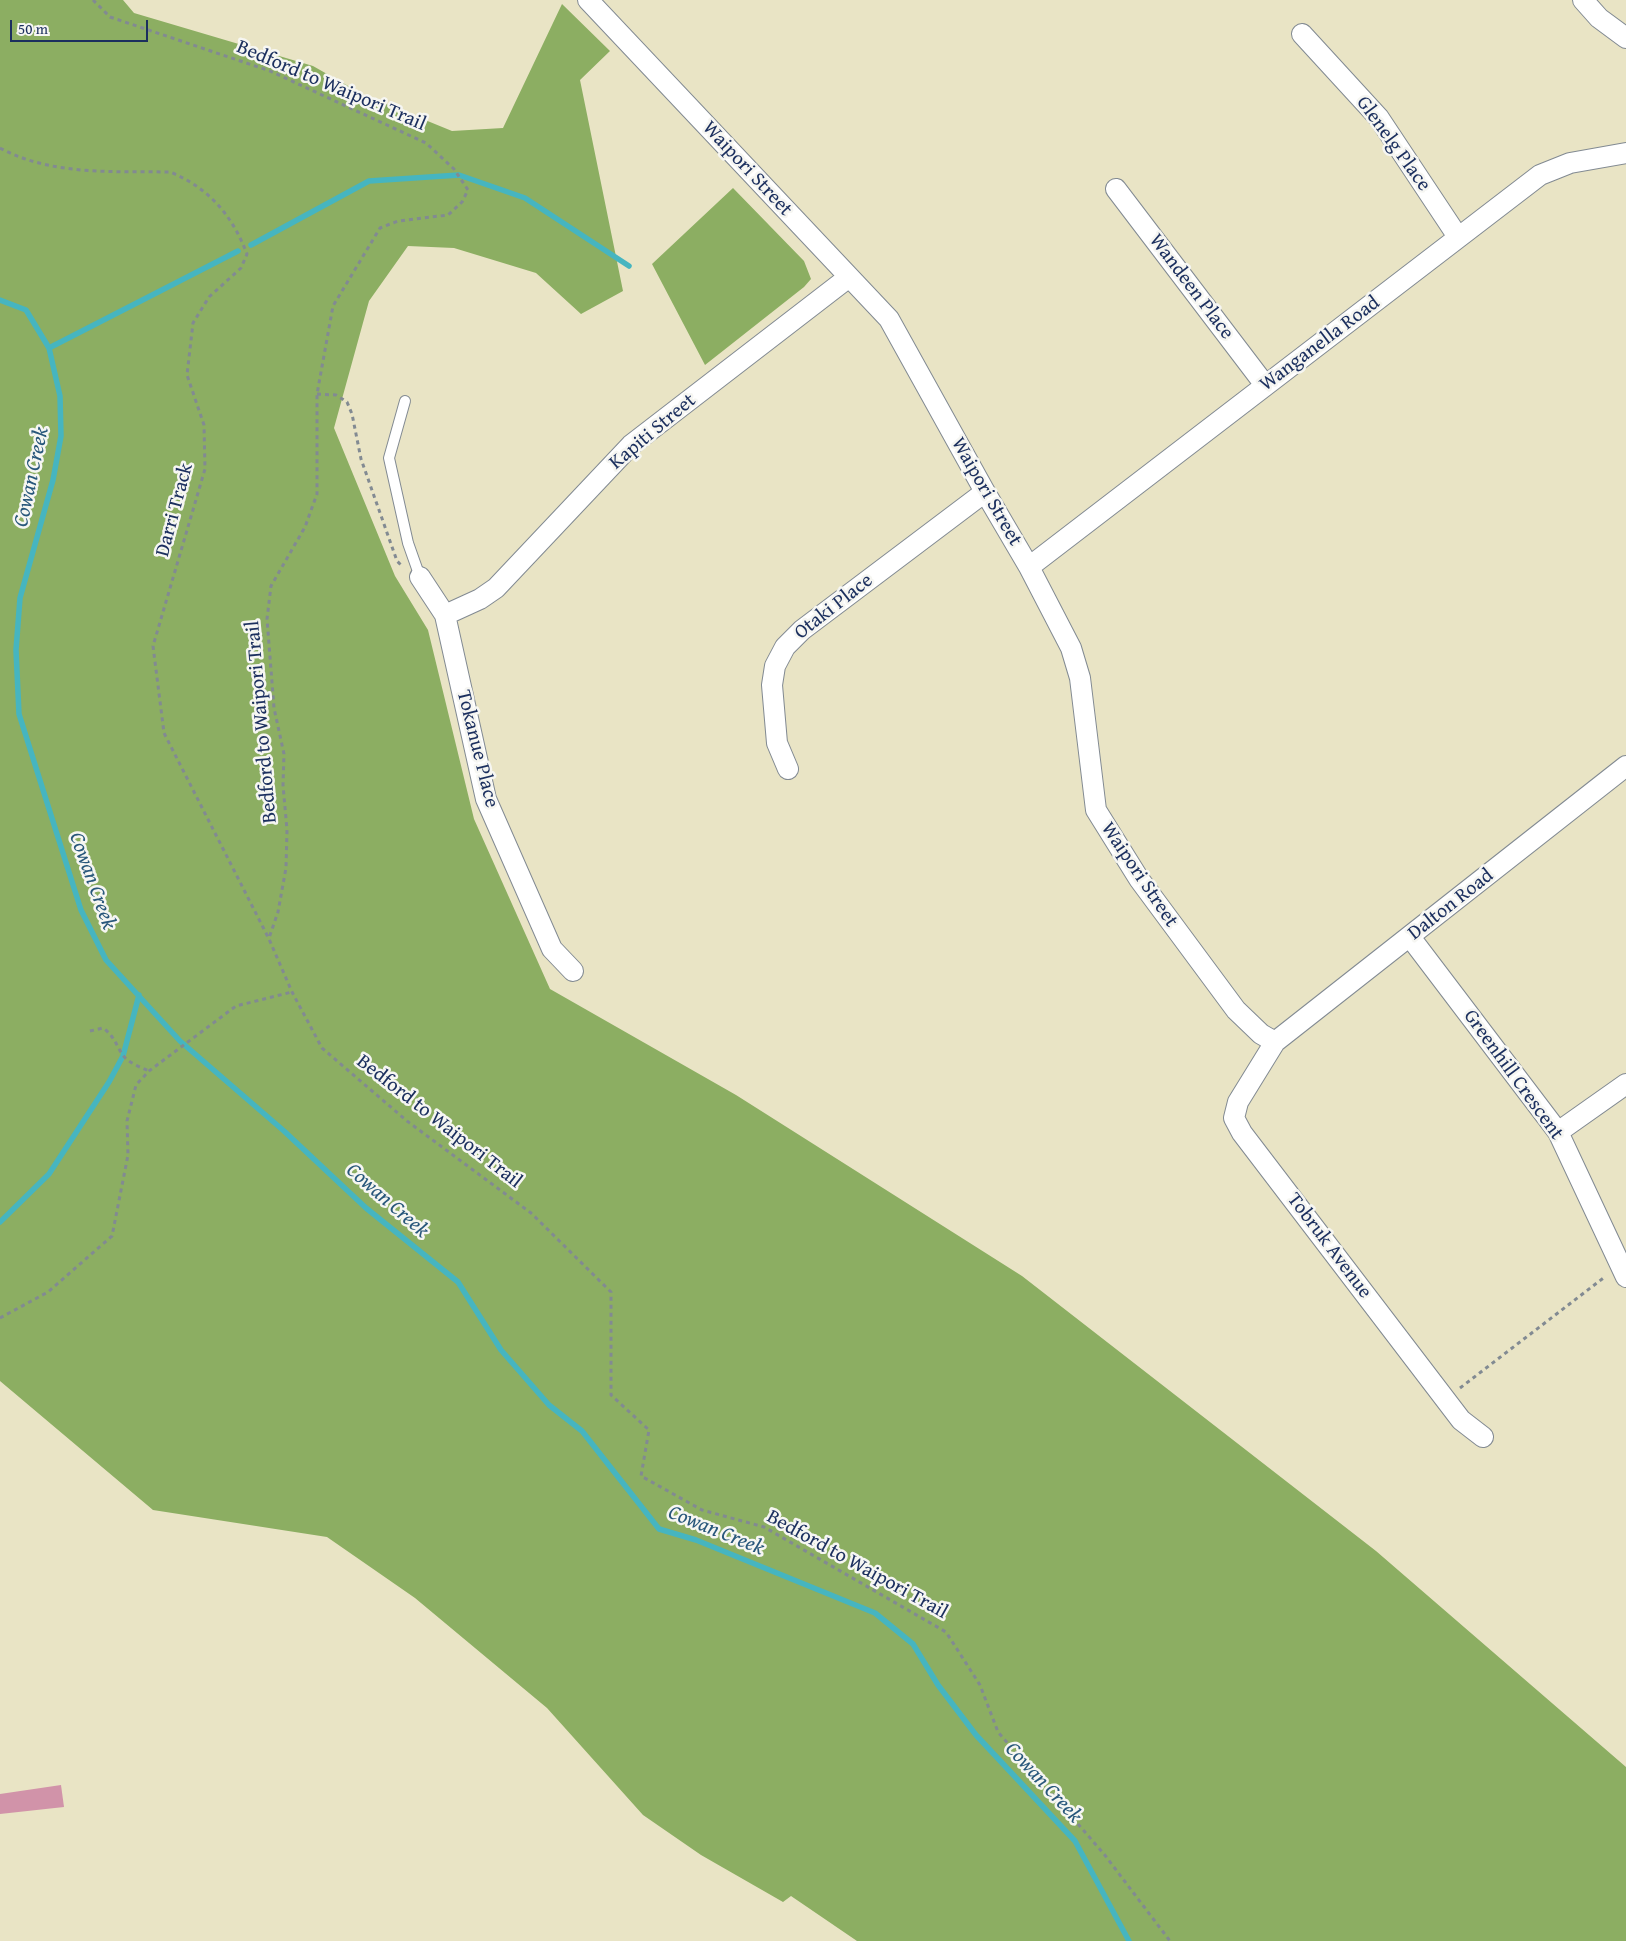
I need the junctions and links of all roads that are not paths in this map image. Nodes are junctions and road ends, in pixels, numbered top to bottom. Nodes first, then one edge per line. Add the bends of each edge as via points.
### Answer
1 (588, 0) edge
2 (1583, 0) edge
3 (1302, 34) dead end
4 (1626, 38) edge
5 (1626, 153) edge
6 (1116, 189) dead end
7 (1458, 237) junction
8 (849, 277) junction
9 (1265, 385) junction
10 (405, 401) dead end
11 (985, 492) junction
12 (1029, 567) junction
13 (420, 577) joint
14 (445, 615) junction
15 (1626, 766) edge
16 (788, 769) dead end
17 (1410, 937) junction
18 (573, 971) dead end
19 (1275, 1042) junction
20 (1626, 1084) edge
21 (1558, 1132) junction
22 (1623, 1271) edge
23 (1483, 1438) dead end

1 - 8 street, Waipori Street
2 - 4 street via 1599,18
3 - 7 street, Glenelg Place via 1379,118
5 - 7 street, Wanganella Road via 1570,163 1540,175
6 - 9 street, Wandeen Place
7 - 9 street, Wanganella Road
8 - 11 street, Waipori Street via 889,319
8 - 14 street, Kapiti Street via 631,446 496,588
9 - 12 street, Wanganella Road
10 - 13 lane via 388,458 408,543
11 - 12 street, Waipori Street
11 - 16 street, Otaki Place via 802,630 785,647 775,666 772,685 777,742
12 - 19 street, Waipori Street via 1071,648 1080,678 1096,810 1139,879 1236,1010
13 - 14 street, Tokanue Place
14 - 18 street, Tokanue Place via 486,799 552,949
15 - 17 street, Dalton Road
17 - 19 street, Dalton Road
17 - 21 street, Greenhill Crescent
19 - 23 street, Tobruk Avenue via 1238,1102 1234,1118 1238,1126 1461,1420
20 - 21 street
21 - 22 street, Greenhill Crescent

